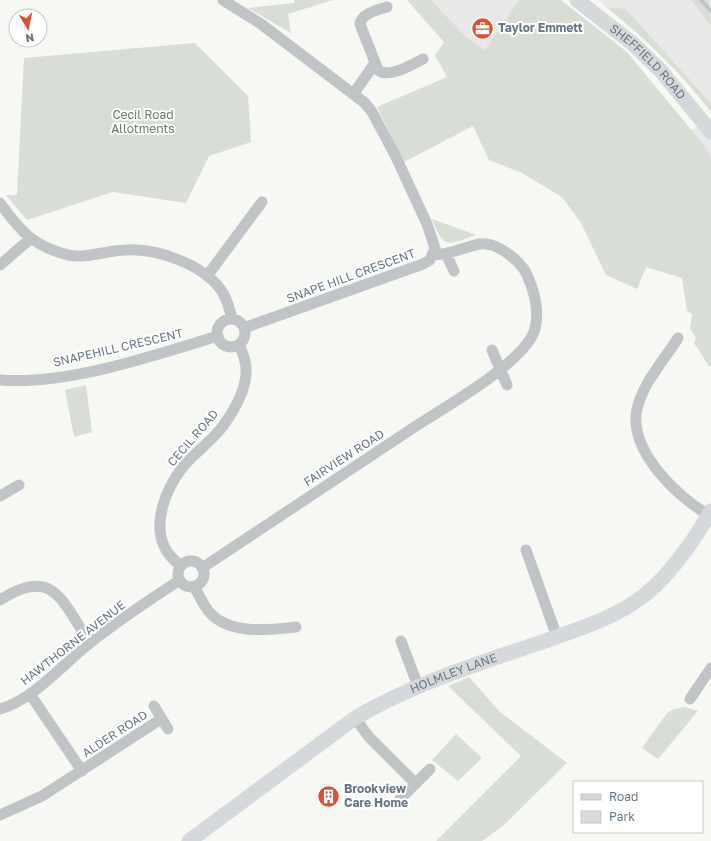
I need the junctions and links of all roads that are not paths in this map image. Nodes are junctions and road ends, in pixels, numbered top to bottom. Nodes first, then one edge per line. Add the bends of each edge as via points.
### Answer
1 (223, 0) edge
2 (577, 0) edge
3 (387, 6) dead end
4 (423, 59) dead end
5 (375, 63) junction
6 (354, 93) junction
7 (711, 132) edge
8 (0, 202) edge
9 (262, 202) dead end
10 (30, 239) junction
11 (446, 254) junction
12 (433, 255) junction
13 (0, 265) edge
14 (454, 271) dead end
15 (207, 276) junction
16 (232, 319) junction
17 (244, 328) junction
18 (218, 336) junction
19 (678, 338) dead end
20 (239, 344) junction
21 (492, 350) dead end
22 (499, 369) junction
23 (0, 380) edge
24 (507, 385) dead end
25 (19, 485) dead end
26 (0, 496) edge
27 (710, 513) edge
28 (526, 550) dead end
29 (181, 566) junction
30 (202, 568) junction
31 (180, 580) junction
32 (194, 586) junction
33 (0, 600) edge
34 (296, 628) dead end
35 (557, 636) junction
36 (401, 641) dead end
37 (90, 643) junction
38 (711, 668) edge
39 (418, 686) junction
40 (30, 694) junction
41 (690, 700) dead end
42 (154, 706) dead end
43 (0, 709) edge
44 (355, 718) junction
45 (161, 719) junction
46 (168, 729) dead end
47 (430, 769) dead end
48 (82, 771) junction
49 (415, 783) junction
50 (400, 799) dead end
51 (0, 815) edge
52 (190, 841) edge

1 - 6 street, SNAPE HILL CRESCENT via 261,24
2 - 7 main road, SHEFFIELD ROAD via 632,43 656,67
3 - 5 street via 365,16 360,24
4 - 5 street via 387,73 381,73
5 - 6 street
6 - 12 street, SNAPE HILL CRESCENT via 372,112 395,155 431,234 435,248
8 - 10 street
9 - 15 street
10 - 13 street
10 - 15 street via 69,255 81,256 127,250 151,252 189,264
11 - 12 street, FAIRVIEW ROAD
11 - 14 street
11 - 22 street, FAIRVIEW ROAD via 482,244 505,252 525,270 532,288 536,323 532,337 523,350
12 - 17 street, SNAPE HILL CRESCENT via 423,264
15 - 16 street via 222,292
16 - 17 street via 240,322
16 - 18 street via 221,324
17 - 20 street via 244,337
18 - 20 street via 227,346
18 - 23 street, SNAPEHILL CRESCENT via 85,372 32,380
19 - 27 street via 643,394 636,426 644,450 663,476 682,498
20 - 29 street, CECIL ROAD via 246,364 246,375 232,412 222,428 182,468 169,488 162,508 162,540 165,549
21 - 22 street
22 - 24 street
22 - 30 street, FAIRVIEW ROAD via 475,388
25 - 26 street
27 - 35 main road, HOLMLEY LANE via 683,555 645,595 607,617
28 - 35 street
29 - 30 street via 192,561
29 - 31 street via 178,573
30 - 32 street via 203,579
31 - 32 street via 186,586
31 - 37 street, HAWTHORNE AVENUE
32 - 34 street via 210,613 231,625 260,630
33 - 37 street via 22,587 33,585 50,589 58,596
35 - 39 main road, HOLMLEY LANE
36 - 39 street
37 - 40 street, HAWTHORNE AVENUE
38 - 41 street
39 - 44 main road, HOLMLEY LANE
40 - 43 street, HAWTHORNE AVENUE
40 - 48 street
42 - 45 street, ALDER ROAD
44 - 49 street via 369,737
44 - 52 main road, HOLMLEY LANE
45 - 46 street, ALDER ROAD
45 - 48 street, ALDER ROAD
47 - 49 street
48 - 51 street, ALDER ROAD via 42,796
49 - 50 street

